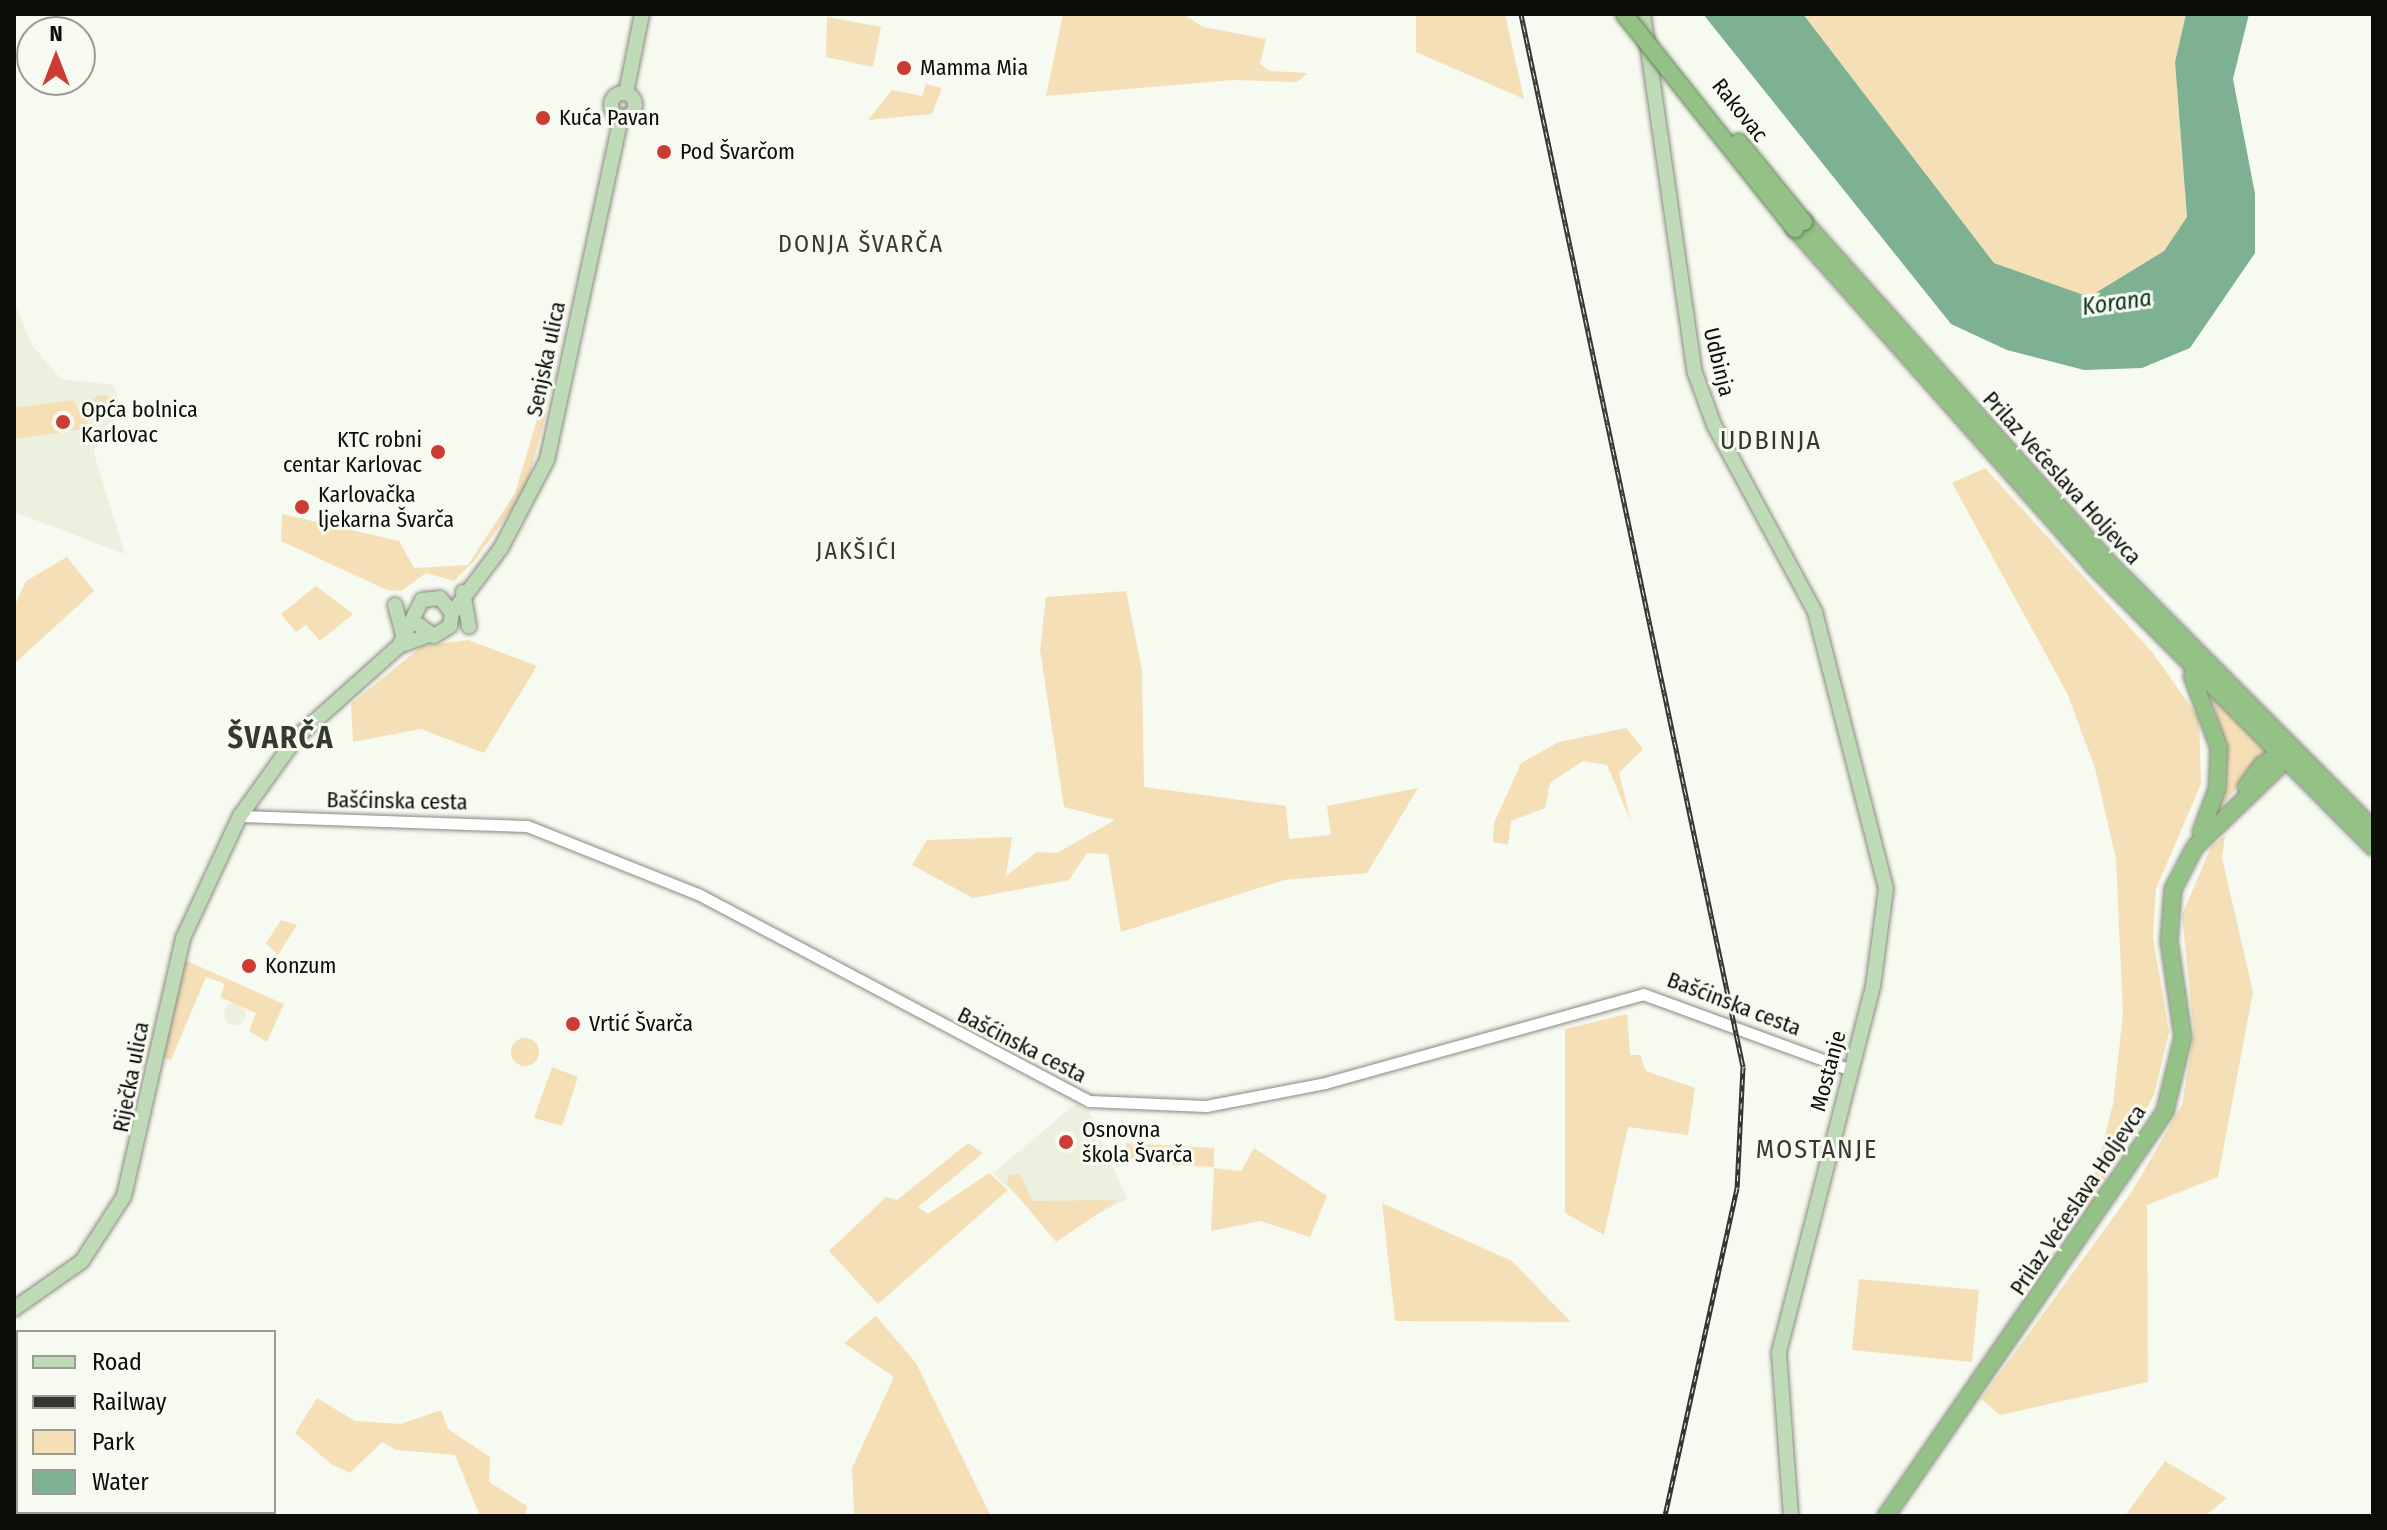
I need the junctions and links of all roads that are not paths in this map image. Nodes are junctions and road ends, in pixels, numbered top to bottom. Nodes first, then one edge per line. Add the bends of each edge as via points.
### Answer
1 (642, 14) edge
2 (1624, 14) edge
3 (1636, 14) edge
4 (1643, 14) edge
5 (1799, 225) junction
6 (1996, 450) junction
7 (464, 589) junction
8 (434, 597) junction
9 (395, 605) dead end
10 (452, 613) junction
11 (412, 620) junction
12 (469, 626) dead end
13 (427, 636) junction
14 (401, 643) junction
15 (2176, 651) junction
16 (1832, 686) joint
17 (2285, 751) junction
18 (2263, 780) junction
19 (2307, 782) junction
20 (257, 790) junction
21 (2241, 795) junction
22 (240, 816) junction
23 (271, 817) junction
24 (2373, 829) edge
25 (2195, 847) junction
26 (2373, 847) edge
27 (1851, 1070) junction
28 (14, 1309) edge
29 (1791, 1516) edge
30 (1886, 1516) edge

1 - 7 main road, Senjska ulica via 626,93 635,107 621,117 547,460 501,548
2 - 5 highway, Rakovac, bridge
3 - 5 highway, Rakovac, bridge
4 - 16 main road, Udbinja via 1702,396 1794,564 1815,612
5 - 6 highway, Prilaz Većeslava Holjevca
6 - 15 highway, Prilaz Većeslava Holjevca
6 - 17 highway, Prilaz Većeslava Holjevca
7 - 8 main road
7 - 10 main road, Senjska ulica
7 - 12 main road
8 - 10 main road
8 - 11 main road via 417,604
9 - 14 main road
10 - 13 main road via 445,631
11 - 13 main road
11 - 14 main road
13 - 14 main road
14 - 20 main road via 296,738
15 - 17 highway, Prilaz Većeslava Holjevca
15 - 25 highway via 2207,702 2219,748 2217,789
16 - 27 main road, Mostanje via 1886,889 1884,933
17 - 18 highway, Prilaz Većeslava Holjevca
17 - 19 highway
17 - 21 highway, Prilaz Većeslava Holjevca via 2262,765
17 - 24 highway
18 - 19 highway
18 - 21 highway, Prilaz Većeslava Holjevca
19 - 26 highway
20 - 22 main road
20 - 23 street
21 - 25 highway, Prilaz Većeslava Holjevca
22 - 23 street, Bašćinska cesta
22 - 28 main road, Riječka ulica via 183,938 124,1196 82,1261
23 - 27 street, Bašćinska cesta via 527,826 698,894 1089,1101 1206,1106 1310,1086 1643,994
25 - 30 highway, Prilaz Većeslava Holjevca via 2169,913 2183,1022 2171,1097 2143,1150
27 - 29 main road, Mostanje via 1779,1353

